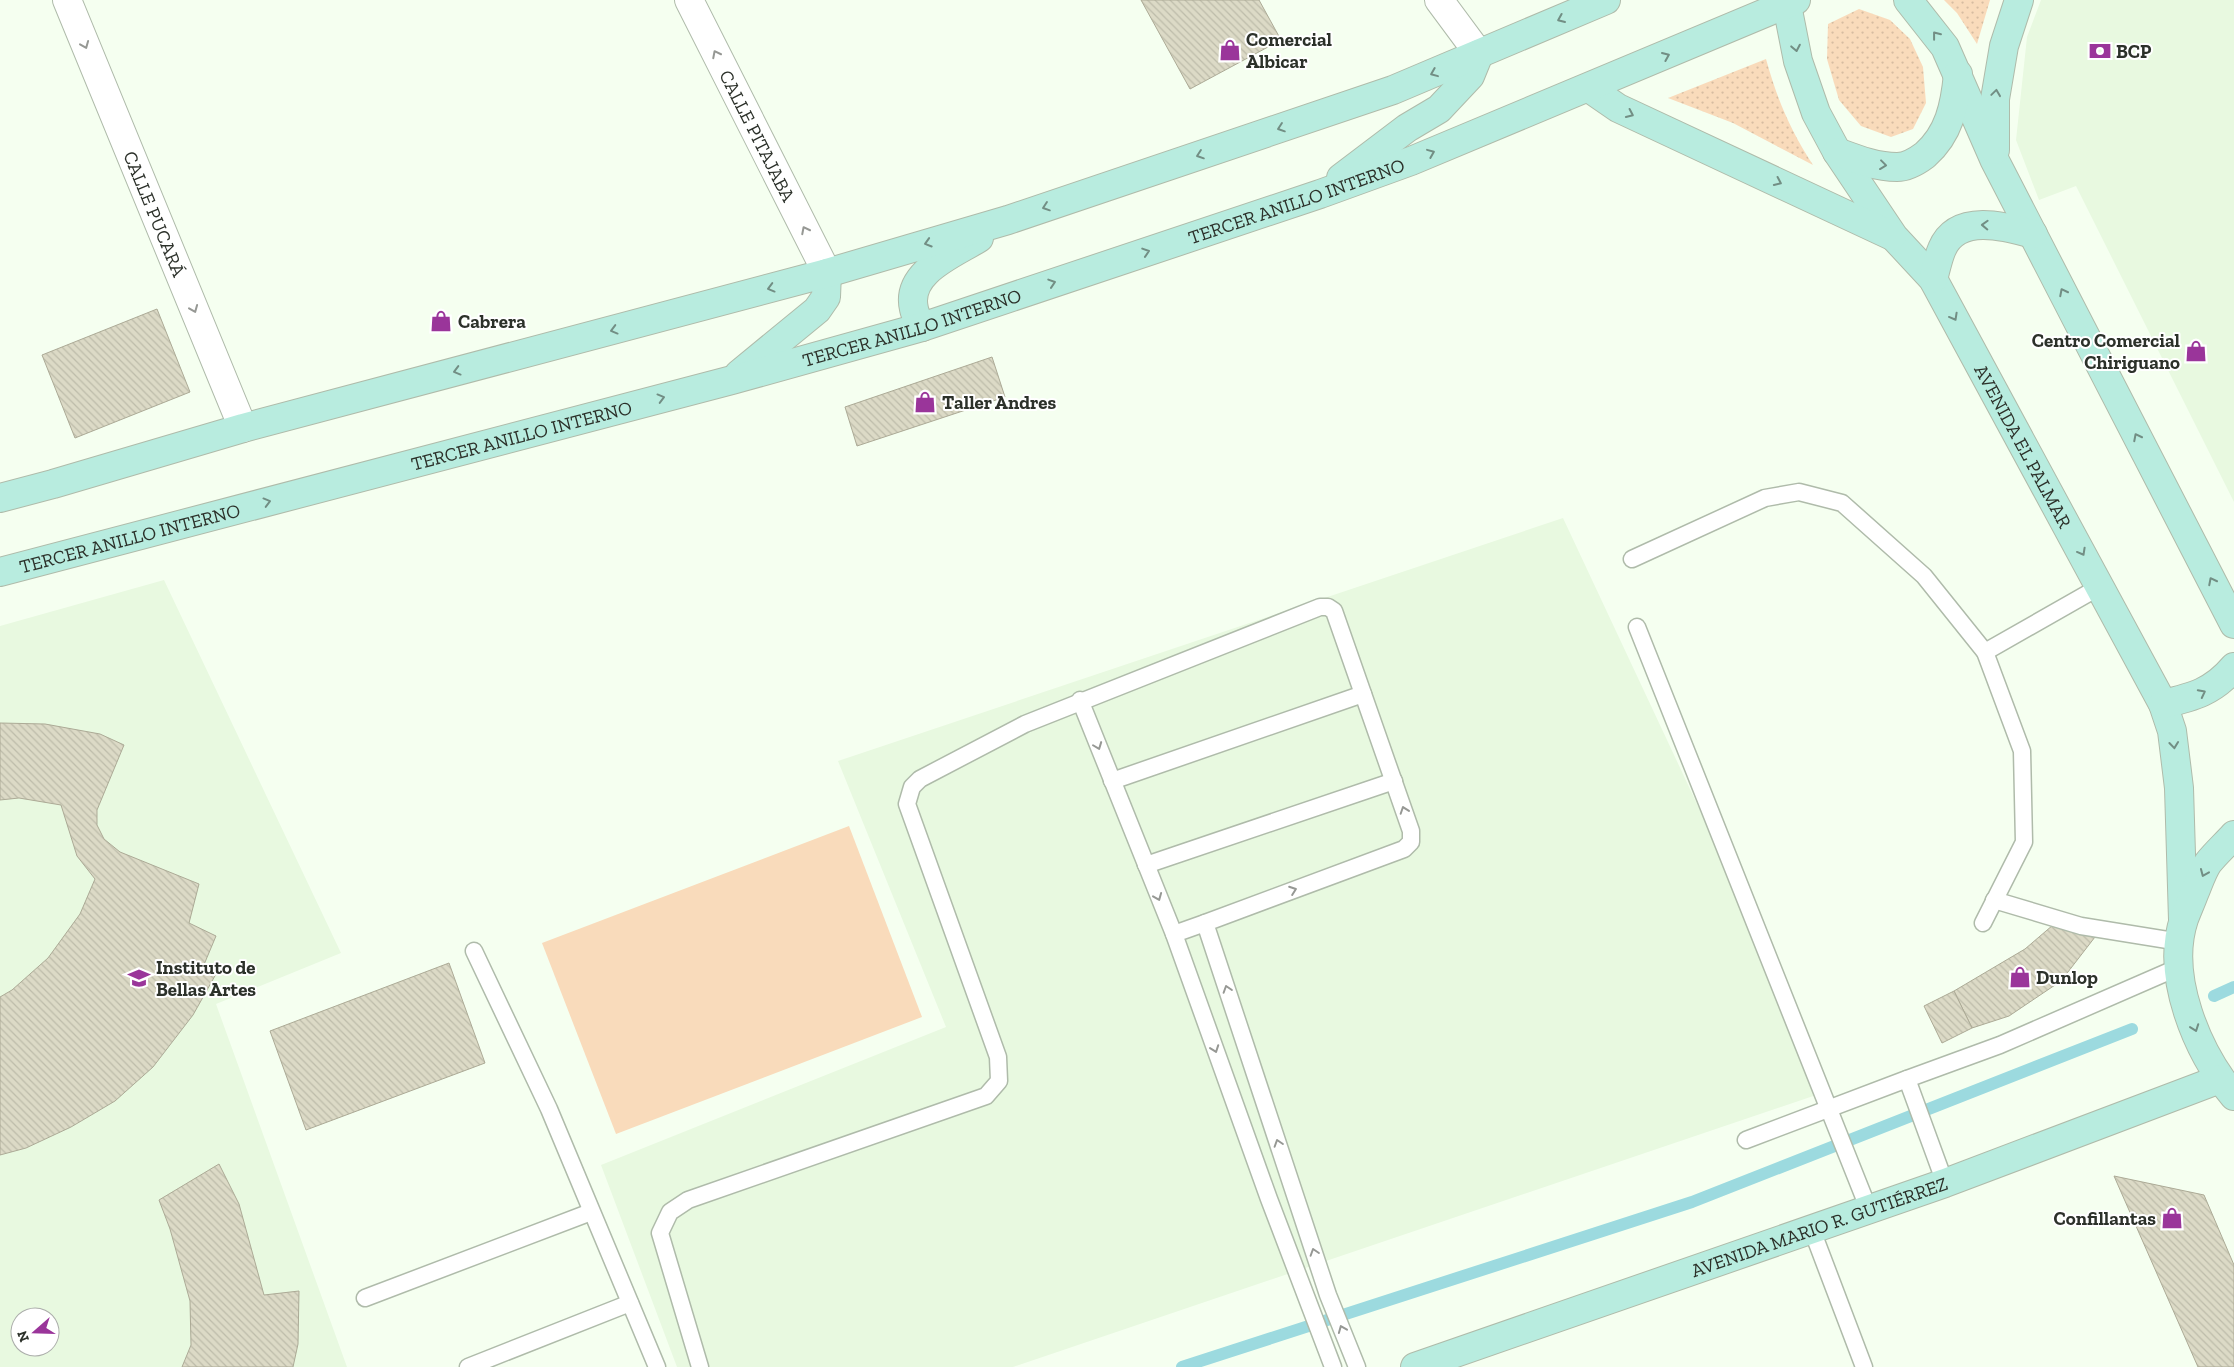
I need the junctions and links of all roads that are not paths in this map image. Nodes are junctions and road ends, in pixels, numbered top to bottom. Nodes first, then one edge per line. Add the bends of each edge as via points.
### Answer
1 (66, 0) edge
2 (689, 0) edge
3 (1438, 0) edge
4 (1606, 0) edge
5 (1908, 0) edge
6 (2019, 0) edge
7 (1790, 1) edge
8 (1479, 54) junction
9 (1958, 74) junction
10 (1589, 88) junction
11 (1837, 152) junction
12 (1994, 159) junction
13 (1320, 194) junction
14 (1008, 220) junction
15 (2033, 234) junction
16 (1894, 237) junction
17 (827, 274) junction
18 (1933, 279) junction
19 (922, 327) junction
20 (732, 380) junction
21 (243, 428) junction
22 (53, 484) junction
23 (0, 498) edge
24 (0, 503) edge
25 (1632, 559) dead end
26 (0, 572) edge
27 (2101, 586) junction
28 (2234, 624) edge
29 (1637, 627) dead end
30 (1985, 652) junction
31 (2234, 667) edge
32 (1363, 694) junction
33 (1080, 700) junction
34 (2163, 704) junction
35 (1112, 781) junction
36 (1394, 781) junction
37 (2234, 835) edge
38 (1146, 865) junction
39 (1994, 900) junction
40 (1205, 923) junction
41 (1983, 923) dead end
42 (1174, 934) junction
43 (2181, 943) junction
44 (474, 951) dead end
45 (1907, 1080) junction
46 (2227, 1087) edge
47 (1829, 1109) junction
48 (1746, 1140) dead end
49 (1945, 1183) junction
50 (1864, 1199) junction
51 (591, 1212) junction
52 (1812, 1230) junction
53 (365, 1298) dead end
54 (630, 1303) junction
55 (1356, 1365) edge
56 (468, 1367) edge
57 (657, 1367) edge
58 (700, 1367) edge
59 (1333, 1367) edge
60 (1418, 1367) edge
61 (1864, 1367) edge

1 -> 21 street, CALLE PUCARÁ
17 -> 2 street, CALLE PITAJABA
3 - 8 street
4 -> 8 main road
9 -> 5 main road via 1945,47
12 -> 6 main road via 1995,99 2004,46
10 -> 7 main road, TERCER ANILLO INTERNO
7 -> 11 main road, AVENIDA EL PALMAR via 1798,61 1816,114
8 - 13 main road via 1470,76 1440,110 1407,128
8 -> 14 main road via 1393,90
11 -> 9 main road via 1868,163 1898,167 1917,162 1936,145 1947,127 1956,98
9 - 12 main road
13 -> 10 main road, TERCER ANILLO INTERNO via 1411,161
10 -> 16 main road via 1618,108
11 - 16 main road, AVENIDA EL PALMAR
12 - 15 main road
19 -> 13 main road, TERCER ANILLO INTERNO
14 -> 17 main road
14 - 19 main road via 930,268 917,280 913,294 914,309
15 -> 18 main road via 2005,226 1978,224 1953,233 1942,248
28 -> 15 main road
16 - 18 main road, AVENIDA EL PALMAR
17 - 20 main road via 826,297 817,310
17 -> 21 main road
18 -> 27 main road, AVENIDA EL PALMAR
19 - 20 main road, TERCER ANILLO INTERNO
26 -> 20 main road, TERCER ANILLO INTERNO
21 - 22 main road
22 - 23 main road
22 - 24 main road
25 - 30 lane via 1765,498 1799,492 1842,503 1924,576
27 - 30 lane
27 - 34 main road, AVENIDA EL PALMAR
29 - 47 lane
30 - 39 lane via 2022,751 2024,842
34 -> 31 main road via 2198,696 2222,681
32 - 33 lane via 1334,611 1320,607
32 - 35 lane
32 - 36 lane
33 -> 35 lane
33 - 58 lane via 1025,724 920,779 912,787 907,804 998,1057 999,1081 986,1096 688,1200 670,1212 660,1233
34 -> 43 main road, AVENIDA EL PALMAR via 2172,731 2179,788
35 - 38 lane
36 - 38 lane
40 -> 36 lane via 1404,849 1411,842 1411,831
37 -> 43 main road via 2207,864
38 -> 42 lane
39 - 41 lane
39 - 43 lane via 2081,926
40 - 42 lane
55 -> 40 lane via 1328,1295
42 -> 59 lane
43 - 45 lane via 2000,1045
43 -> 46 main road, AVENIDA EL PALMAR via 2182,994 2200,1043
44 - 51 lane via 549,1109
45 - 47 lane
45 - 49 lane
46 - 49 main road, AVENIDA MARIO R. GUTIÉRREZ
47 - 48 lane
47 - 50 lane
49 - 50 main road, AVENIDA MARIO R. GUTIÉRREZ
50 - 52 main road, AVENIDA MARIO R. GUTIÉRREZ
51 - 53 lane
51 - 54 lane
52 - 60 main road, AVENIDA MARIO R. GUTIÉRREZ
52 - 61 lane
54 - 56 lane
54 - 57 lane

